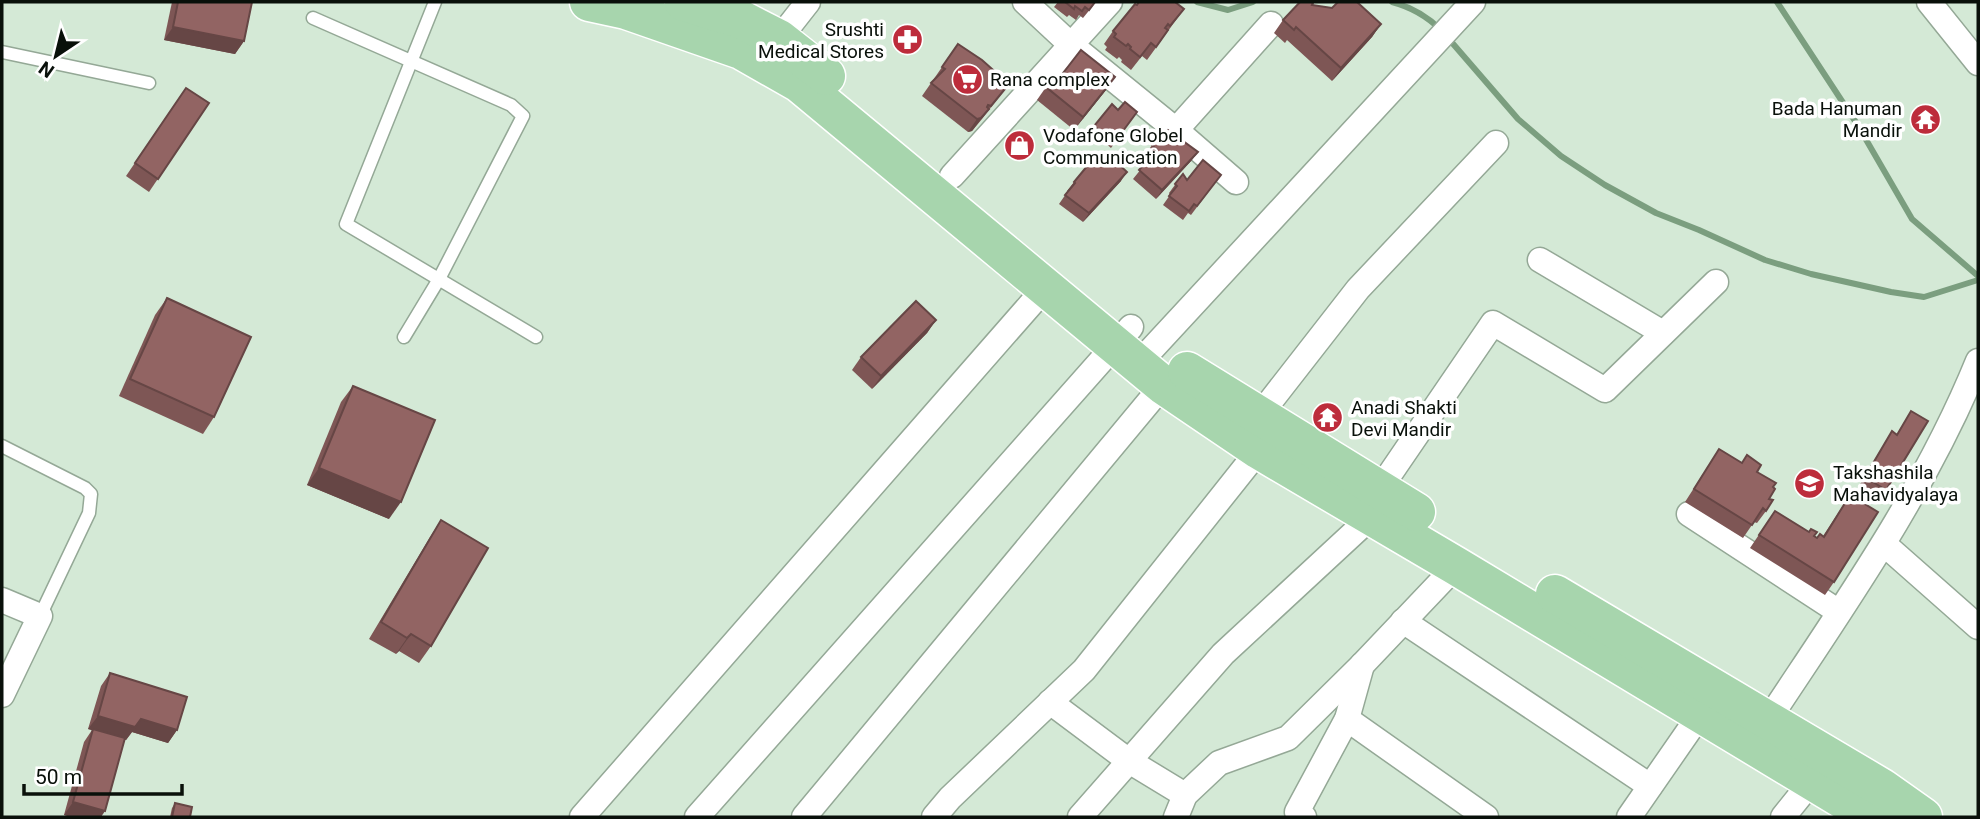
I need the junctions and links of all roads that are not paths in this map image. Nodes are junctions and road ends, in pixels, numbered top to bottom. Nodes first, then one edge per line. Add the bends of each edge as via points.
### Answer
1 (435, 2) edge
2 (589, 2) edge
3 (684, 2) edge
4 (808, 2) edge
5 (1025, 2) edge
6 (1110, 2) edge
7 (1940, 6) edge
8 (1467, 8) edge
9 (313, 18) dead end
10 (1271, 24) dead end
11 (779, 39) junction
12 (1070, 44) junction
13 (2, 52) edge
14 (1977, 57) edge
15 (412, 60) junction
16 (149, 83) dead end
17 (1175, 130) junction
18 (1496, 143) dead end
19 (952, 176) junction
20 (1236, 182) dead end
21 (1540, 260) dead end
22 (439, 279) junction
23 (1716, 282) dead end
24 (1045, 288) junction
25 (1663, 333) junction
26 (404, 337) dead end
27 (537, 337) dead end
28 (1140, 353) junction
29 (1978, 361) edge
30 (1970, 404) edge
31 (1259, 433) junction
32 (2, 446) edge
33 (1375, 503) junction
34 (1689, 514) dead end
35 (1884, 544) junction
36 (1456, 566) junction
37 (2, 600) edge
38 (1839, 612) junction
39 (40, 616) junction
40 (1403, 621) junction
41 (1978, 627) edge
42 (1362, 665) junction
43 (2, 695) edge
44 (1050, 702) junction
45 (1708, 702) junction
46 (1348, 719) junction
47 (1761, 733) junction
48 (1129, 761) junction
49 (1821, 769) junction
50 (1650, 786) junction
51 (1180, 806) edge
52 (1295, 816) edge
53 (582, 817) edge
54 (696, 817) edge
55 (804, 817) edge
56 (934, 817) edge
57 (1080, 817) edge
58 (1486, 817) edge
59 (1629, 817) edge
60 (1783, 817) edge
61 (1872, 817) edge
62 (1923, 817) edge

1 - 15 lane
2 - 24 main road via 741,50 799,83
3 - 11 main road via 740,19
4 - 11 street
5 - 12 street
6 - 12 street
7 - 14 street
8 - 28 street
9 - 15 lane
10 - 17 street
11 - 19 main road
12 - 17 street
12 - 19 street
13 - 16 lane
15 - 22 lane via 346,224
15 - 22 lane via 511,105 523,116
17 - 20 street
18 - 31 street via 1357,289
19 - 28 main road
21 - 25 street
22 - 26 lane
22 - 27 lane
23 - 25 street
24 - 28 main road
24 - 53 street
25 - 33 street via 1605,390 1493,323
28 - 31 main road
28 - 54 street
28 - 55 street
29 - 30 street
30 - 35 street
31 - 33 main road
31 - 44 street via 1084,670
32 - 39 lane via 92,494 89,513
33 - 36 main road
33 - 45 main road
33 - 48 street via 1223,654
34 - 38 street
35 - 38 street
35 - 41 street
36 - 40 street
36 - 45 main road
37 - 39 street
38 - 47 street
39 - 43 street
40 - 42 street
40 - 50 street
42 - 46 street
42 - 51 street via 1288,738 1219,763
44 - 48 street
44 - 56 street
45 - 47 main road
45 - 50 street
46 - 52 street
46 - 58 street
47 - 49 main road
48 - 51 street
48 - 57 street
49 - 60 street
49 - 61 main road
49 - 62 main road via 1882,788
50 - 59 street

